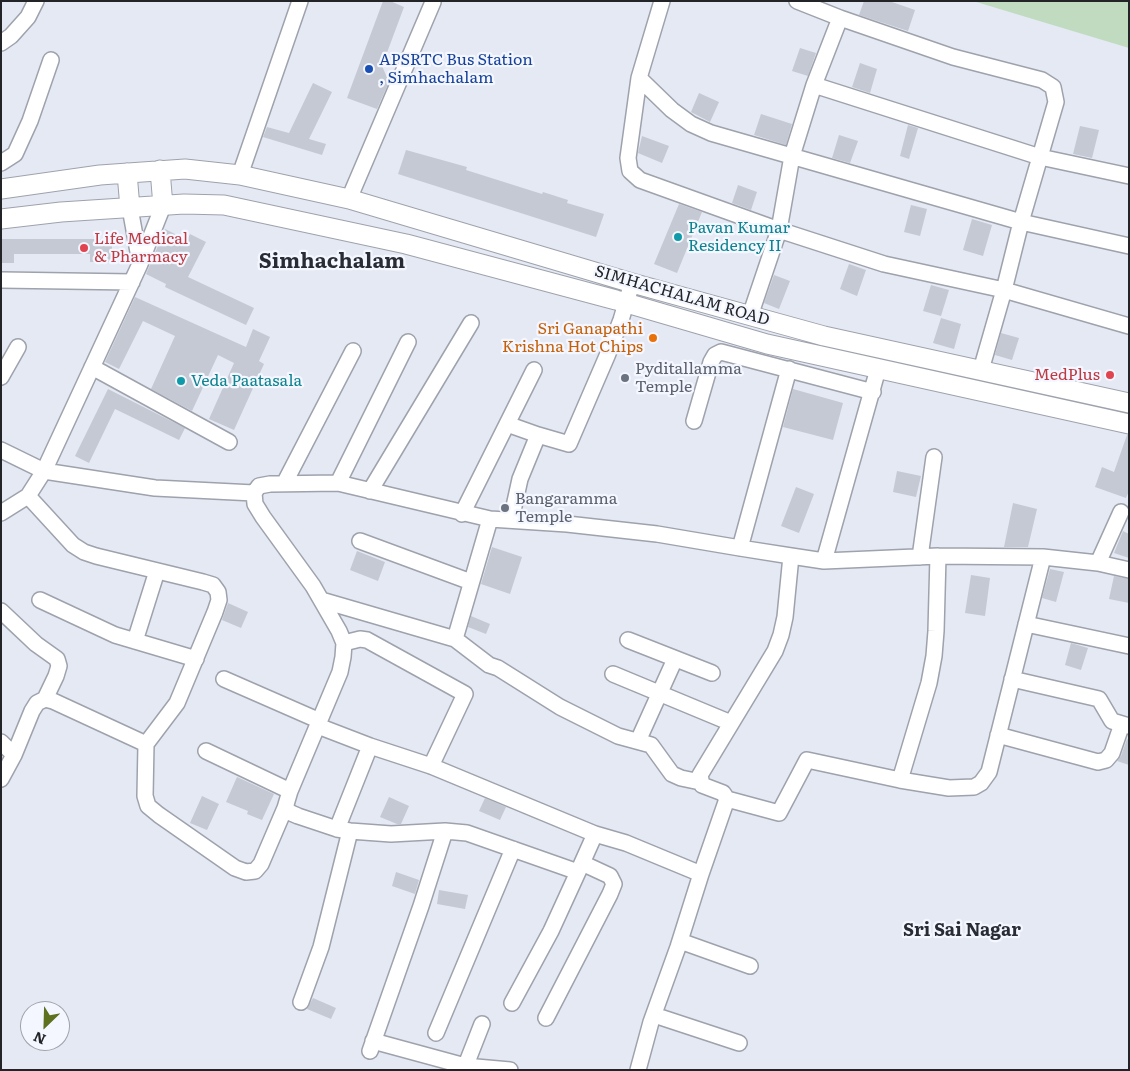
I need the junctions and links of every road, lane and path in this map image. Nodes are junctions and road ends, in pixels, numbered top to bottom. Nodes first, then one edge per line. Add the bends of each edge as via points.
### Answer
1 (36, 1) edge
2 (300, 1) edge
3 (662, 1) edge
4 (797, 1) edge
5 (434, 2) edge
6 (840, 18) junction
7 (1, 43) edge
8 (50, 60) dead end
9 (639, 78) junction
10 (814, 85) junction
11 (792, 156) junction
12 (1040, 157) junction
13 (1, 163) edge
14 (160, 170) junction
15 (127, 173) junction
16 (240, 175) junction
17 (1129, 176) edge
18 (1, 189) edge
19 (349, 199) junction
20 (163, 206) junction
21 (130, 208) junction
22 (1, 219) edge
23 (1021, 222) junction
24 (340, 230) junction
25 (779, 230) junction
26 (1129, 246) edge
27 (140, 264) junction
28 (1, 280) edge
29 (132, 282) junction
30 (632, 283) junction
31 (1004, 290) junction
32 (626, 303) junction
33 (750, 316) junction
34 (471, 323) dead end
35 (1129, 326) edge
36 (408, 342) dead end
37 (18, 347) dead end
38 (884, 349) junction
39 (353, 351) dead end
40 (92, 367) junction
41 (878, 369) junction
42 (534, 370) dead end
43 (789, 370) junction
44 (982, 370) junction
45 (1, 377) edge
46 (873, 392) junction
47 (1129, 403) edge
48 (694, 421) dead end
49 (507, 424) junction
50 (1129, 424) edge
51 (538, 435) junction
52 (229, 442) dead end
53 (1, 450) edge
54 (934, 457) dead end
55 (44, 471) junction
56 (284, 484) junction
57 (338, 484) junction
58 (370, 491) junction
59 (254, 493) junction
60 (28, 496) junction
61 (1121, 512) dead end
62 (1, 513) edge
63 (462, 514) junction
64 (490, 519) junction
65 (511, 520) junction
66 (360, 541) dead end
67 (740, 548) junction
68 (791, 556) junction
69 (938, 556) junction
70 (920, 557) junction
71 (1043, 558) junction
72 (824, 561) junction
73 (1098, 563) junction
74 (1129, 570) edge
75 (157, 571) junction
76 (471, 582) junction
77 (40, 600) dead end
78 (321, 600) junction
79 (1, 611) edge
80 (1026, 624) junction
81 (454, 638) junction
82 (628, 640) dead end
83 (135, 641) junction
84 (344, 643) junction
85 (1129, 646) edge
86 (196, 658) junction
87 (675, 659) junction
88 (712, 673) dead end
89 (613, 674) dead end
90 (224, 679) dead end
91 (1012, 679) junction
92 (659, 693) junction
93 (45, 698) junction
94 (731, 723) junction
95 (319, 724) junction
96 (1126, 725) edge
97 (998, 736) junction
98 (638, 741) junction
99 (1, 742) edge
100 (146, 744) junction
101 (370, 746) junction
102 (206, 751) dead end
103 (14, 755) junction
104 (431, 766) junction
105 (1, 779) edge
106 (900, 780) junction
107 (700, 782) junction
108 (290, 790) junction
109 (727, 799) junction
110 (285, 808) junction
111 (344, 830) junction
112 (445, 830) junction
113 (595, 834) junction
114 (513, 849) junction
115 (580, 867) junction
116 (701, 874) junction
117 (680, 942) junction
118 (750, 966) dead end
119 (300, 1002) dead end
120 (512, 1003) dead end
121 (654, 1014) junction
122 (546, 1018) dead end
123 (482, 1024) dead end
124 (436, 1033) dead end
125 (739, 1043) dead end
126 (465, 1068) edge
127 (510, 1070) edge
128 (638, 1070) edge

1 - 7 street via 28,17
2 - 16 street
3 - 9 street
4 - 6 street
5 - 19 street
6 - 10 street
6 - 12 street via 953,57 1054,86 1056,102
8 - 13 street via 15,154
9 - 11 street via 691,124 711,133
9 - 25 street via 628,158 630,171 640,180
10 - 11 street
10 - 12 street
11 - 23 street
11 - 25 street
12 - 17 street
12 - 23 street
14 - 15 main road, SIMHACHALAM ROAD
14 - 16 main road, SIMHACHALAM ROAD via 185,169
14 - 20 main road
15 - 18 main road, SIMHACHALAM ROAD
15 - 21 main road
16 - 19 main road, SIMHACHALAM ROAD
19 - 24 main road
19 - 30 main road, SIMHACHALAM ROAD
20 - 21 main road
20 - 24 main road via 224,205
20 - 27 street
21 - 22 main road
21 - 27 street
23 - 26 street
23 - 31 street
24 - 32 main road via 406,244
25 - 31 street via 884,264
25 - 33 street
27 - 29 street
28 - 29 street
29 - 40 street
30 - 32 street
30 - 33 main road, SIMHACHALAM ROAD
31 - 35 street
31 - 44 street
32 - 41 main road via 768,344
32 - 51 street via 570,444
33 - 38 main road, SIMHACHALAM ROAD
34 - 58 street
36 - 57 street
37 - 45 street
38 - 41 main road
38 - 44 main road, SIMHACHALAM ROAD
39 - 56 street
40 - 52 street
40 - 55 street
41 - 46 street
41 - 50 main road
42 - 49 street
43 - 46 street
43 - 48 street via 721,352 715,355
43 - 67 street
44 - 47 main road, SIMHACHALAM ROAD
46 - 72 street
49 - 51 street
49 - 63 street
51 - 65 street via 520,479
53 - 55 street
54 - 70 street
55 - 59 street via 155,488
55 - 60 street
56 - 57 street
56 - 59 street via 259,486
57 - 58 street
58 - 63 street
59 - 78 street via 263,517
60 - 62 street
60 - 75 street via 73,545 84,552
61 - 73 street
63 - 64 street
64 - 65 street
64 - 76 street
65 - 67 street via 657,534
66 - 76 street
67 - 68 street
68 - 72 street
68 - 94 street via 781,635
69 - 70 street
69 - 71 street
69 - 106 street via 934,656
70 - 72 street
71 - 73 street
71 - 80 street
73 - 74 street
75 - 83 street
75 - 86 street via 203,582 218,592 217,606
76 - 81 street
77 - 83 street
78 - 81 street
78 - 84 street
79 - 93 street via 57,659 56,676
80 - 85 street
80 - 91 street
81 - 98 street via 489,665 560,707 618,736
82 - 87 street
83 - 86 street
84 - 95 street via 340,672
84 - 104 street via 367,640 465,694
86 - 100 street via 177,703
87 - 88 street
87 - 92 street
89 - 92 street
90 - 95 street
91 - 96 street via 1100,699 1112,721
91 - 97 street
92 - 94 street
92 - 98 street
93 - 100 street
93 - 103 street via 32,711
94 - 107 street via 703,770
95 - 101 street
95 - 108 street
96 - 97 street via 1112,753 1106,760 1098,762
97 - 106 street via 989,772 981,784 949,788
98 - 107 street via 652,745 672,774
99 - 103 street
100 - 110 street via 145,796 148,806 235,868 255,871 261,864
101 - 104 street
101 - 111 street
102 - 108 street
103 - 105 street
104 - 113 street
106 - 109 street via 807,760 779,813
107 - 109 street via 723,793
108 - 110 street
109 - 116 street
110 - 111 street via 298,816
111 - 112 street via 391,834
111 - 119 street via 321,947
112 - 114 street via 467,833
112 - 126 street via 372,1046
113 - 115 street
113 - 116 street via 626,843
114 - 115 street
114 - 124 street
115 - 120 street
115 - 122 street via 610,876 614,884
116 - 117 street
117 - 118 street
117 - 121 street
121 - 125 street
121 - 128 street
123 - 126 street
126 - 127 street

